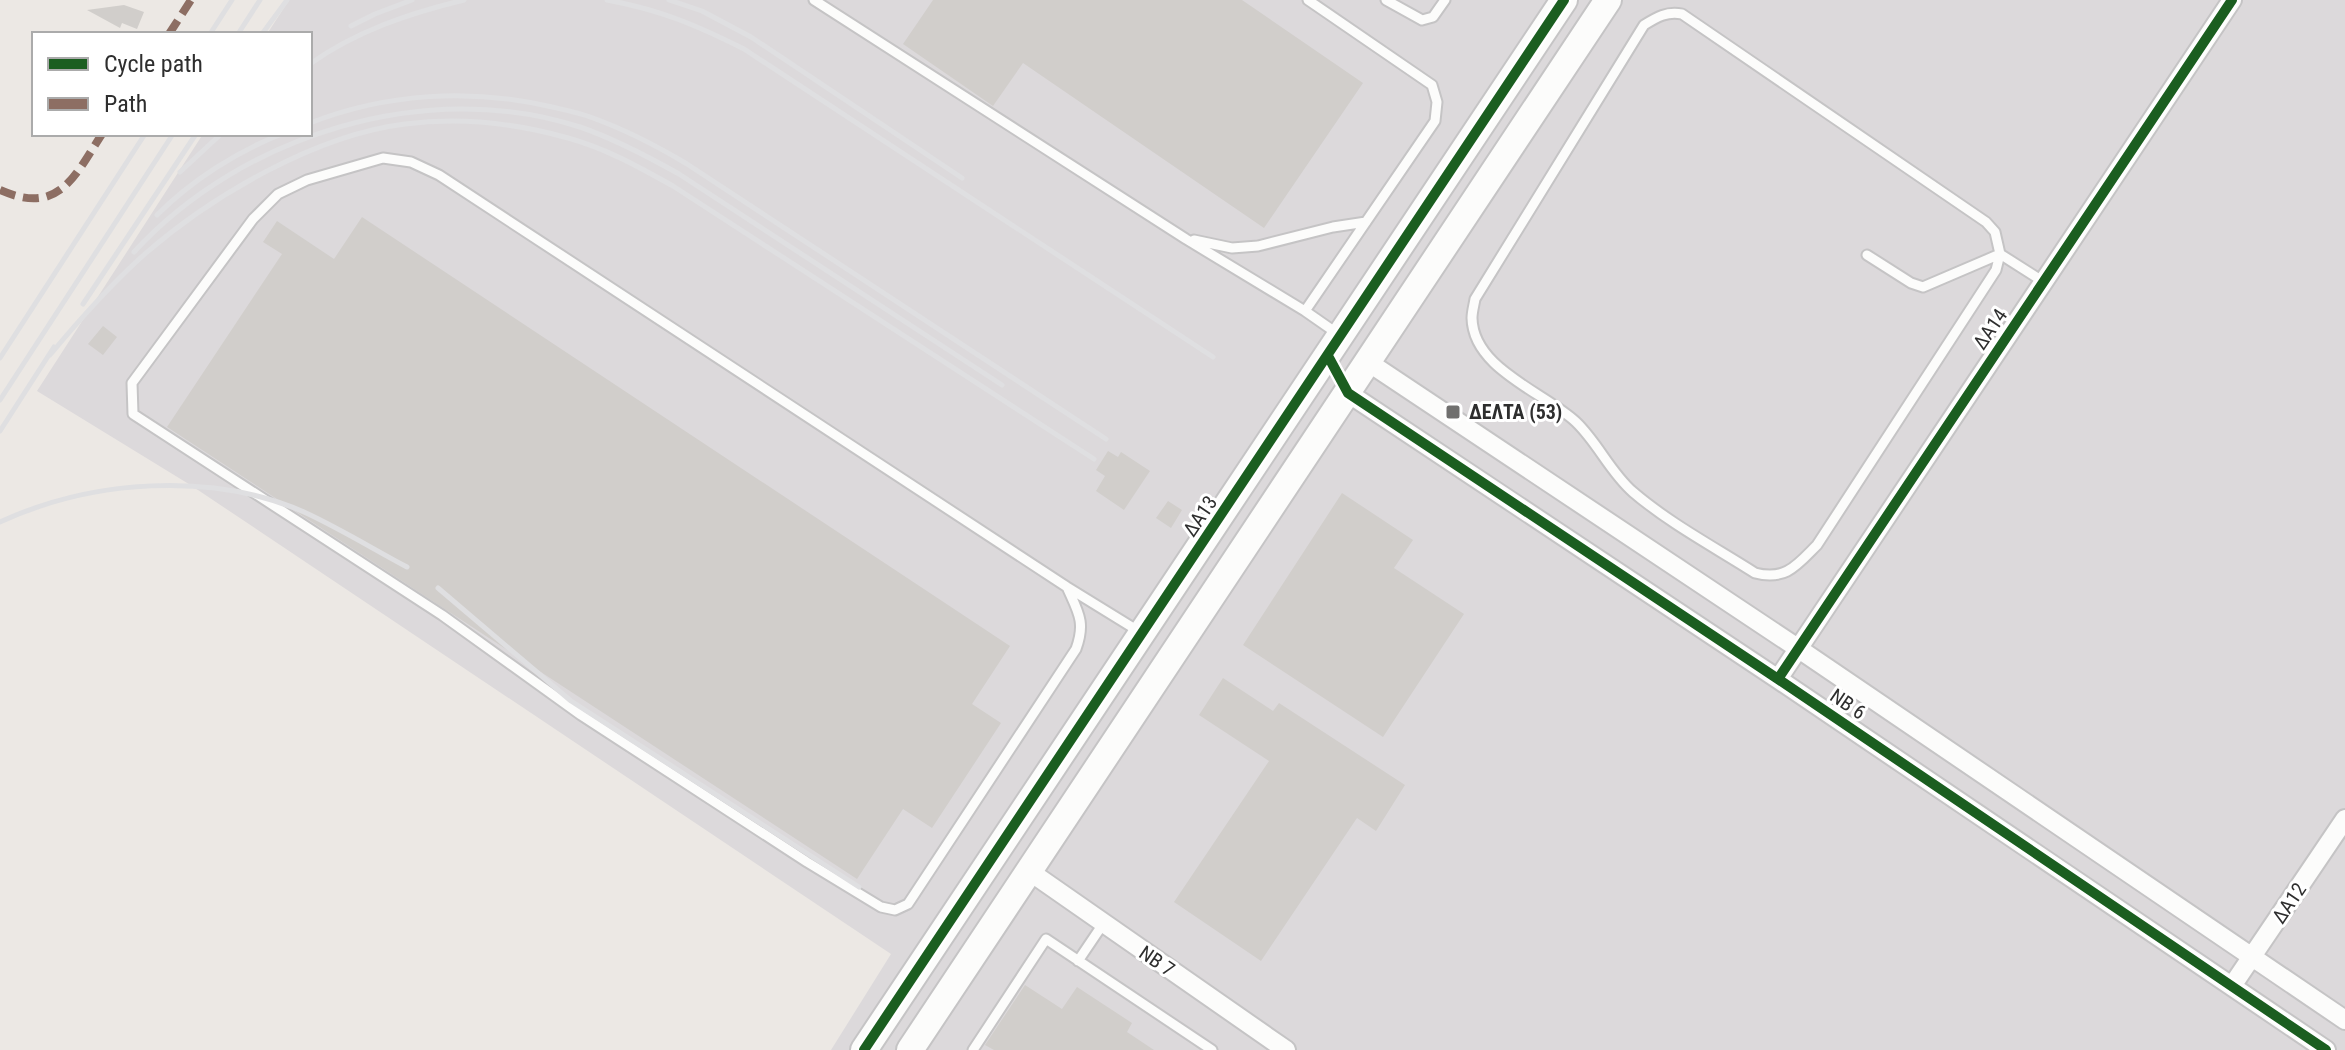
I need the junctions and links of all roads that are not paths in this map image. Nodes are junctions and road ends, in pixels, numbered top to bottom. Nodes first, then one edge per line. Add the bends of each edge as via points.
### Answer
1 (814, 0) edge
2 (1308, 0) edge
3 (1386, 0) edge
4 (1445, 0) edge
5 (1564, 0) edge
6 (1608, 0) edge
7 (2232, 0) edge
8 (1366, 222) junction
9 (1186, 239) junction
10 (2000, 254) junction
11 (1867, 255) dead end
12 (2044, 282) junction
13 (1305, 311) junction
14 (1334, 346) junction
15 (1368, 362) junction
16 (1348, 393) junction
17 (1067, 587) junction
18 (1143, 633) junction
19 (1799, 649) junction
20 (1778, 679) junction
21 (2345, 819) edge
22 (996, 850) junction
23 (1029, 871) junction
24 (1103, 924) junction
25 (2253, 957) junction
26 (1078, 961) junction
27 (2232, 986) junction
28 (2345, 1020) edge
29 (864, 1050) edge
30 (910, 1050) edge
31 (973, 1050) edge
32 (1212, 1050) edge
33 (1286, 1050) edge
34 (2326, 1050) edge

1 - 9 lane
2 - 8 lane via 1432,85 1437,102 1435,121
3 - 4 lane via 1422,20 1433,17
5 - 14 street, ΔΑ13
6 - 15 street
7 - 12 street, ΔΑ14
8 - 9 lane via 1258,246 1232,248
8 - 13 lane
9 - 13 lane
10 - 10 lane via 1995,232 1986,222 1672,12 1644,25 1475,299 1472,317 1475,334 1493,361 1574,419 1632,491 1755,573 1769,577 1796,567 1817,545 1996,270
10 - 11 lane via 1923,287
10 - 12 lane
12 - 19 street, ΔΑ14
13 - 14 lane
14 - 15 street
14 - 16 street
14 - 18 street, ΔΑ13
15 - 16 street
15 - 19 street, ΝΒ 6
16 - 20 street, ΝΒ 6
16 - 23 street
17 - 17 lane via 439,175 411,162 383,158 278,194 253,219 132,383 133,414 442,615 608,733 881,907 895,910 908,904 1076,649 1081,619
17 - 18 lane
18 - 22 street, ΔΑ13
19 - 20 street, ΔΑ14
19 - 25 street, ΝΒ 6
20 - 27 street, ΝΒ 6
21 - 25 street, ΔΑ12
22 - 23 street
22 - 29 street, ΔΑ13
23 - 24 street, ΝΒ 7
23 - 30 street
24 - 26 lane
24 - 33 street, ΝΒ 7
25 - 27 street, ΔΑ12
25 - 28 street, ΝΒ 6
26 - 31 lane via 1046,939
26 - 32 lane
27 - 34 street, ΝΒ 6

